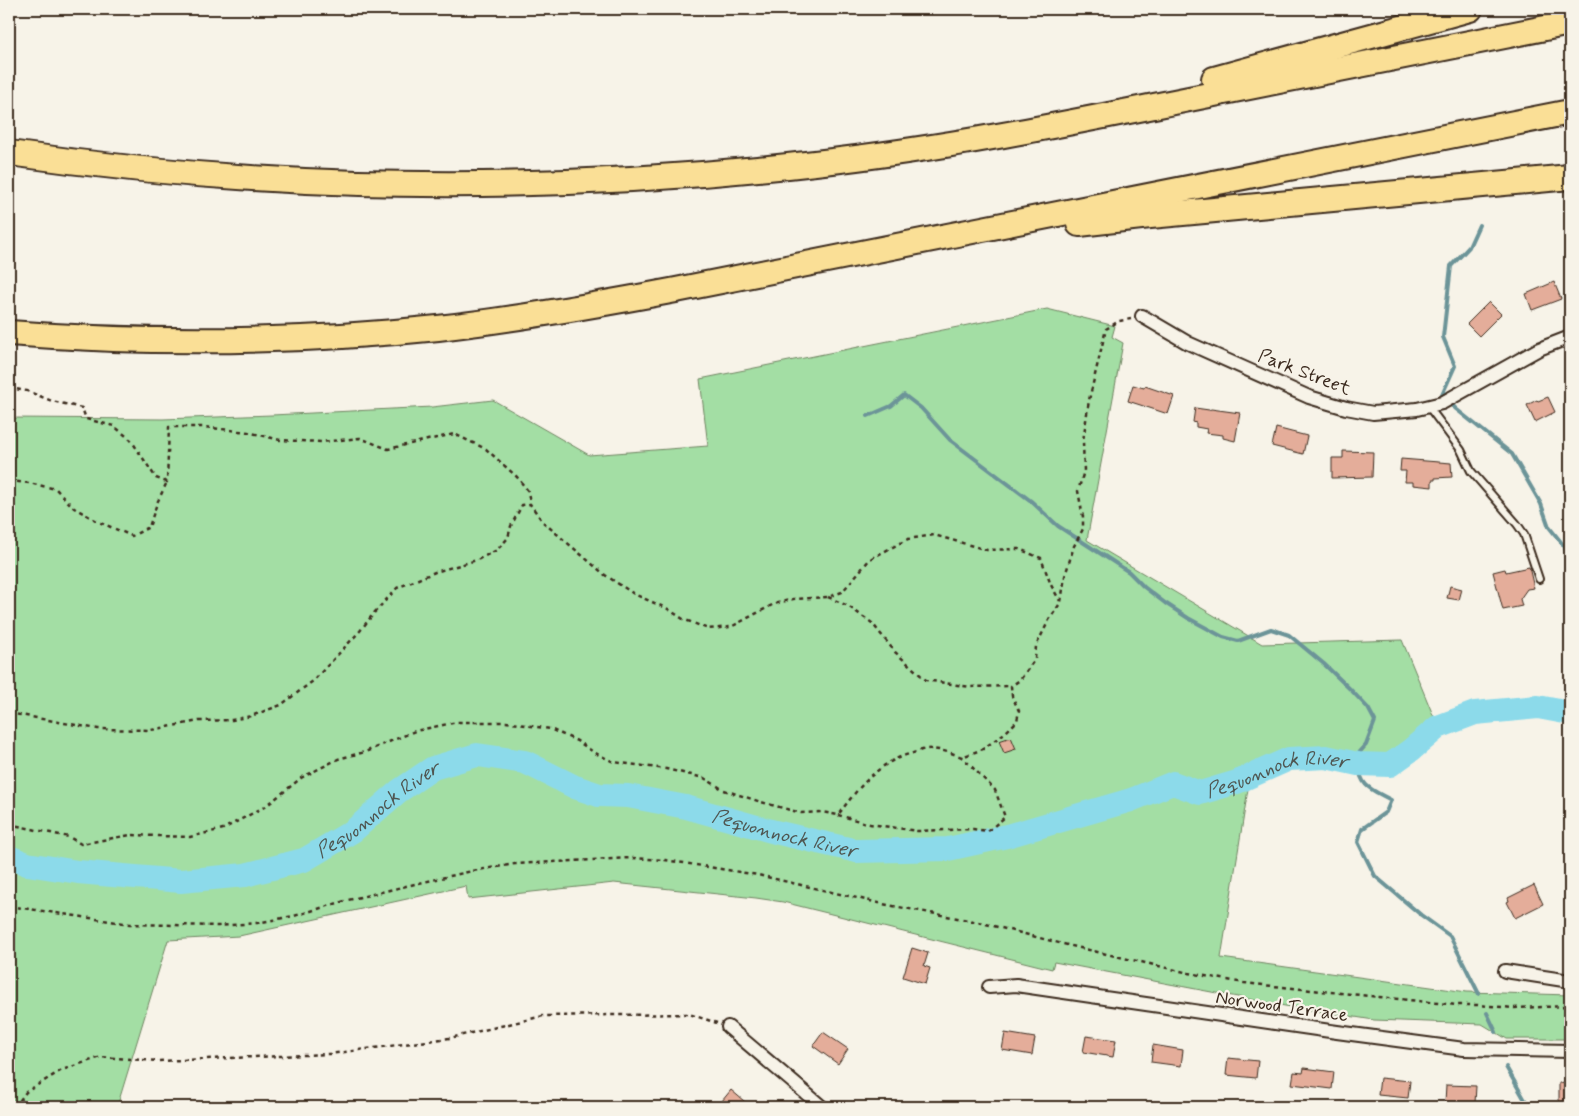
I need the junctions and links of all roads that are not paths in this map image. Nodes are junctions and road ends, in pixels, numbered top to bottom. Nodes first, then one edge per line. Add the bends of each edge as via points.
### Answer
1 (1470, 9) edge
2 (1570, 23) edge
3 (1570, 112) edge
4 (1008, 134) junction
5 (9, 153) edge
6 (1570, 178) edge
7 (864, 252) junction
8 (1142, 316) road end
9 (9, 333) edge
10 (1570, 337) edge
11 (1428, 406) junction
12 (1539, 579) dead end
13 (1505, 971) dead end
14 (1570, 981) edge
15 (989, 987) dead end
16 (728, 1027) road end
17 (1570, 1051) edge
18 (822, 1107) edge

1 - 4 highway
2 - 4 highway
3 - 7 highway
4 - 5 highway via 903,152 765,168 621,180 521,184 377,183 228,176
6 - 7 highway via 1150,216
7 - 9 highway via 581,308 409,330 293,339 197,341
8 - 11 street, Park Street via 1188,343 1309,397 1373,413
10 - 11 street, Park Street via 1539,349 1448,400
11 - 12 lane via 1461,450 1471,471 1524,534
13 - 14 street
15 - 17 street, Norwood Terrace via 1016,985 1464,1049
16 - 18 street

